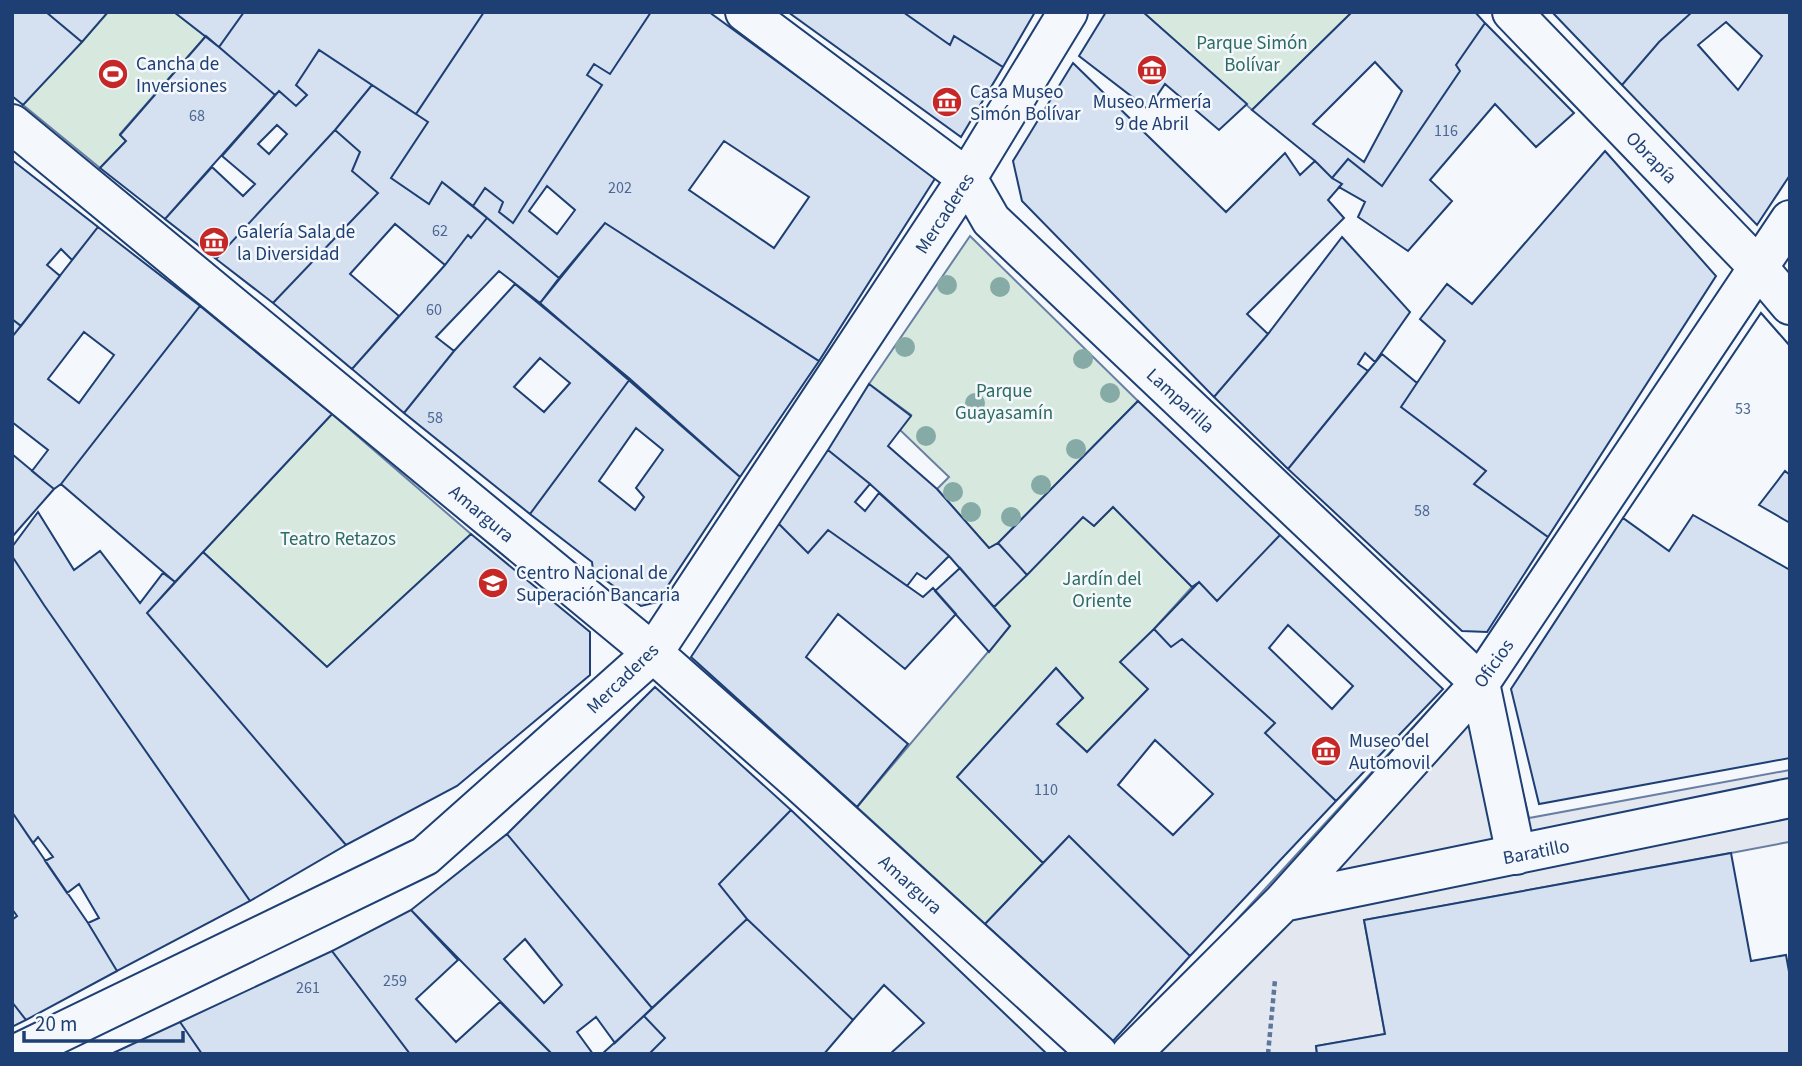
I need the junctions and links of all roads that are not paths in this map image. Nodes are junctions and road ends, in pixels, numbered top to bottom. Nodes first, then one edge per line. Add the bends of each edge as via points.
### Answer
1 (1068, 12) edge
2 (1512, 12) edge
3 (757, 21) edge
4 (12, 124) edge
5 (967, 178) junction
6 (1790, 220) edge
7 (1758, 267) junction
8 (1790, 304) edge
9 (653, 653) junction
10 (1480, 683) junction
11 (1790, 799) edge
12 (1525, 853) junction
13 (1283, 902) junction
14 (16, 1054) edge
15 (1098, 1054) edge
16 (1131, 1054) edge

1 - 5 street, Mercaderes
2 - 7 street, Obrapía
3 - 5 street, Lamparilla
4 - 9 street, Amargura
5 - 9 street, Mercaderes
5 - 10 street, Lamparilla via 991,220
6 - 7 street, Oficios
7 - 8 street, Obrapía
7 - 10 street, Oficios
9 - 14 street, Mercaderes via 425,856
9 - 15 street, Amargura
10 - 12 street
10 - 13 street, Oficios
11 - 12 street, Baratillo
12 - 13 street, Baratillo
13 - 16 street, Oficios

